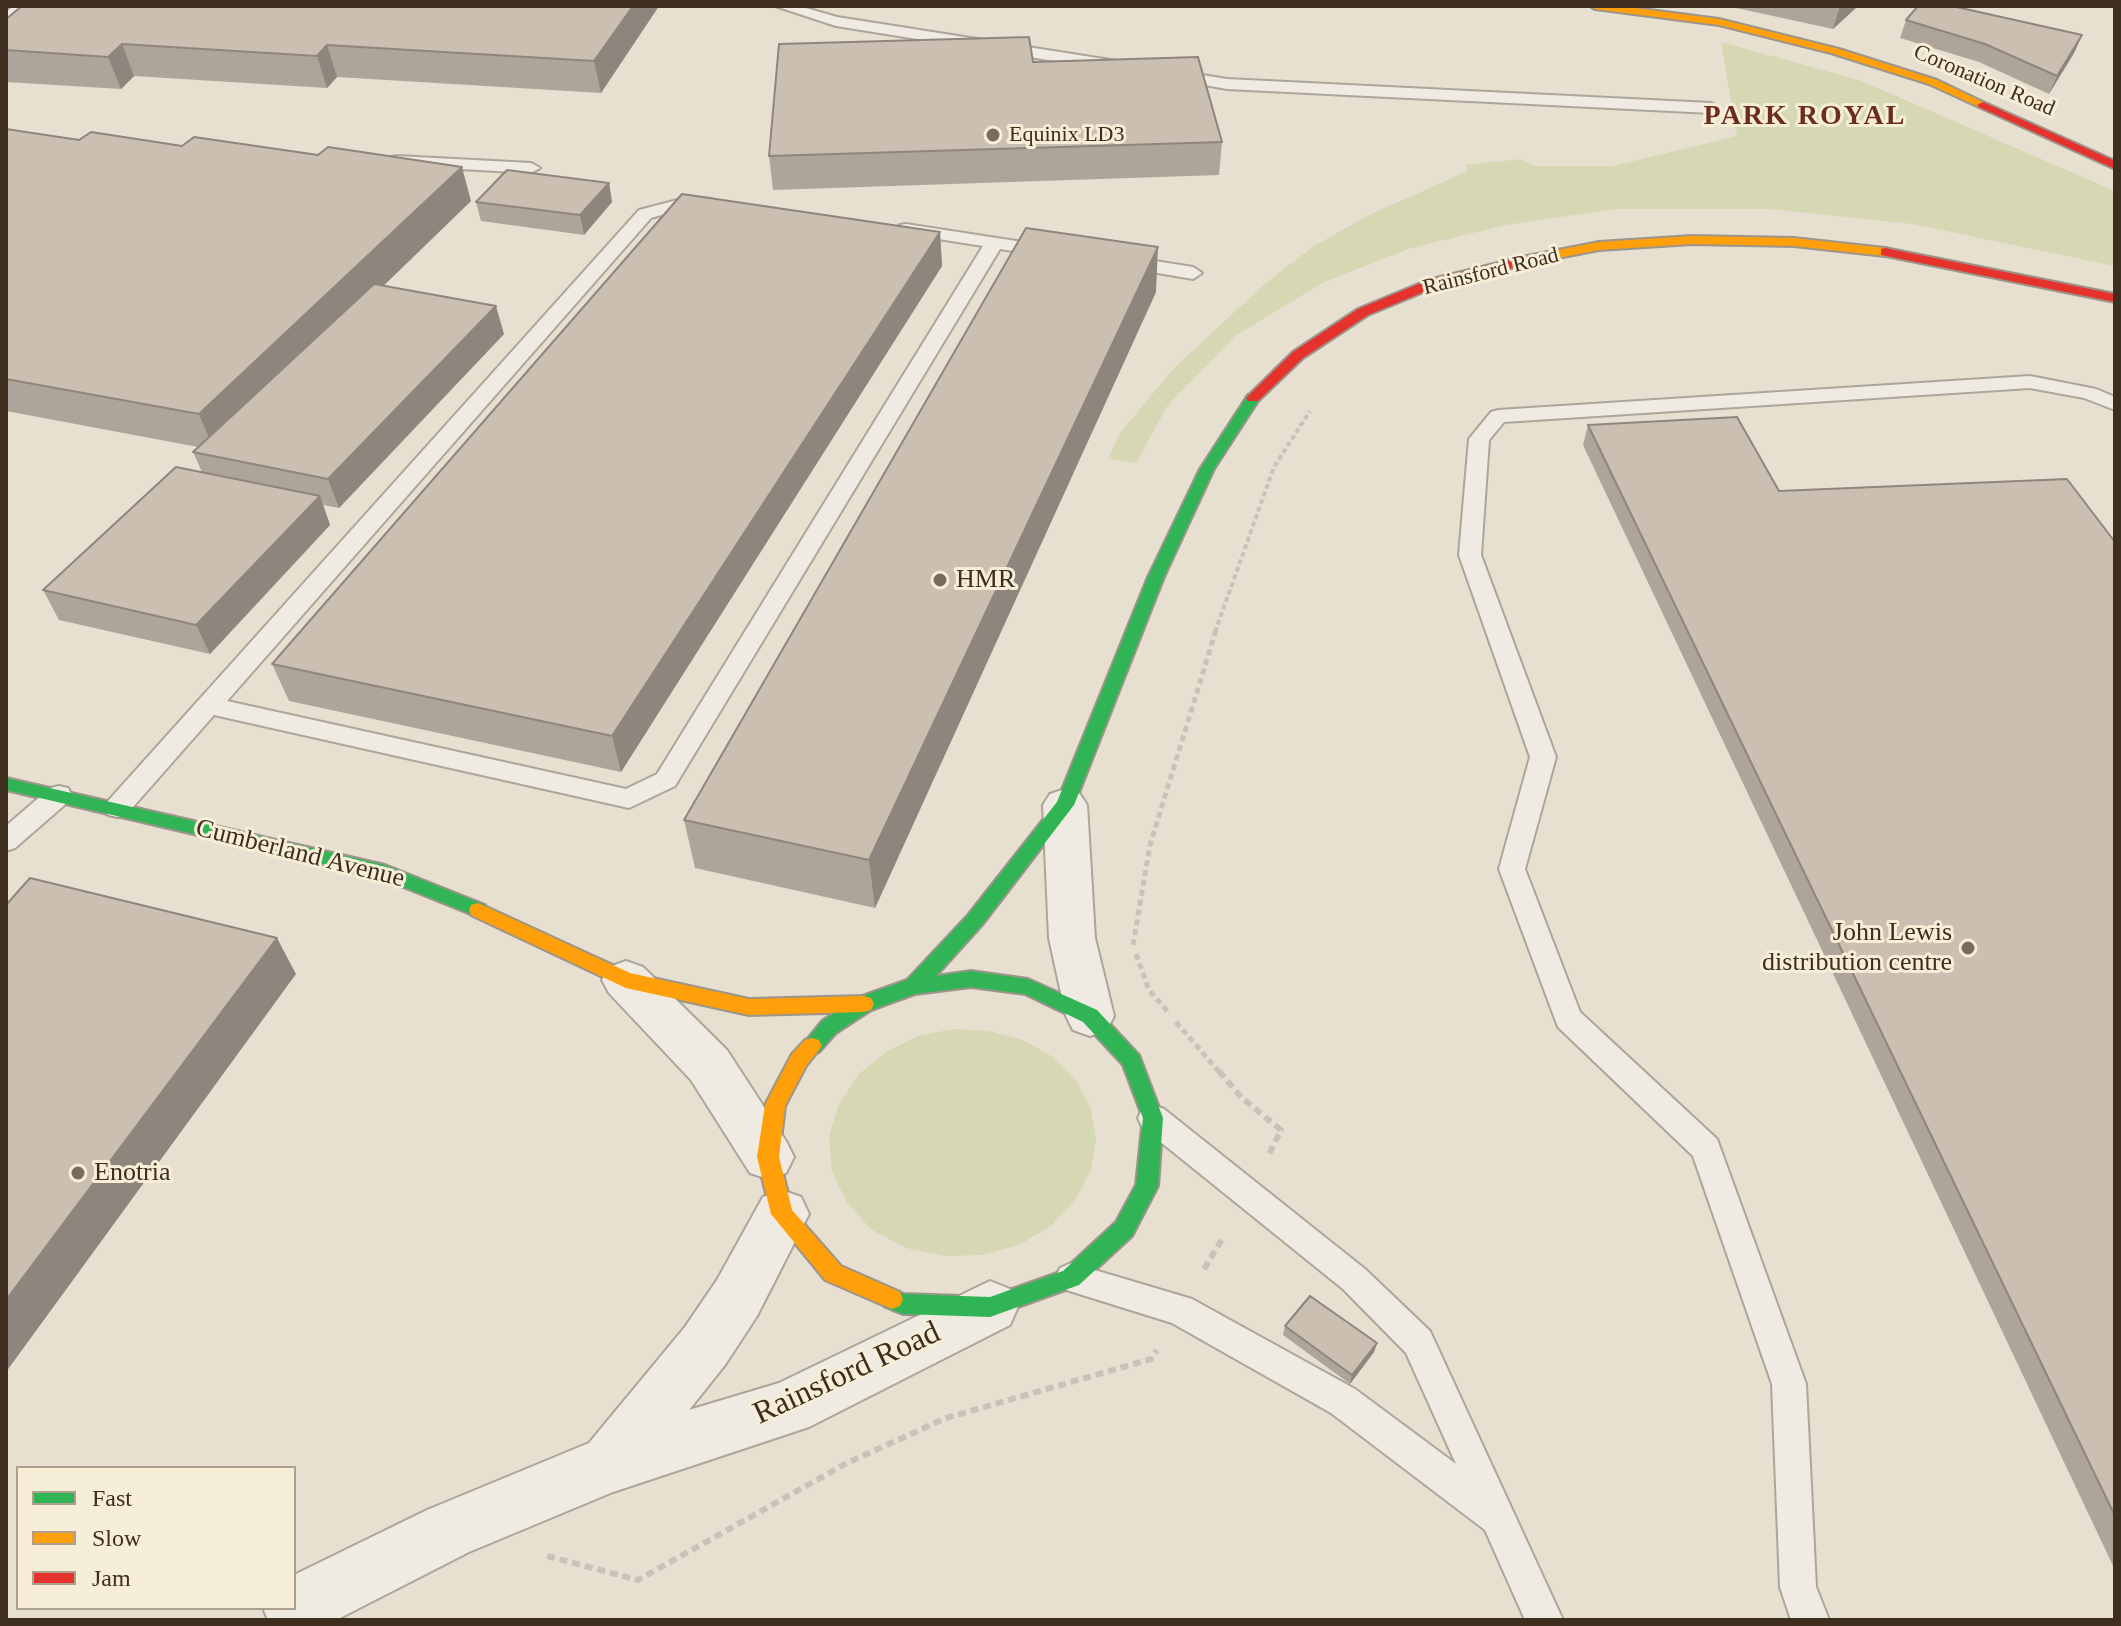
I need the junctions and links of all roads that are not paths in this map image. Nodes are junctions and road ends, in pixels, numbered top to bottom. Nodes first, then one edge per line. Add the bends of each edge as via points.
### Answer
1 (23, 6) edge
2 (782, 6) edge
3 (1595, 6) edge
4 (6, 19) edge
5 (1711, 108) dead end
6 (378, 159) edge
7 (2115, 165) edge
8 (531, 168) dead end
9 (728, 203) edge
10 (884, 226) edge
11 (995, 242) junction
12 (1071, 254) edge
13 (1101, 259) edge
14 (1193, 273) dead end
15 (2113, 297) edge
16 (2115, 404) edge
17 (208, 705) junction
18 (6, 784) edge
19 (59, 795) junction
20 (1065, 805) junction
21 (117, 808) junction
22 (6, 841) edge
23 (626, 980) junction
24 (914, 986) junction
25 (864, 1004) junction
26 (1090, 1016) junction
27 (1153, 1118) junction
28 (768, 1157) junction
29 (782, 1214) junction
30 (1071, 1278) junction
31 (990, 1307) junction
32 (610, 1464) junction
33 (1500, 1519) junction
34 (296, 1607) edge
35 (290, 1610) edge
36 (270, 1620) edge
37 (1544, 1620) edge
38 (1810, 1620) edge

1 - 4 lane
2 - 5 lane via 836,21 1227,84
3 - 7 street, Coronation Road via 1719,22 1835,51 1933,82
6 - 8 lane
9 - 17 lane via 689,202 645,214
10 - 11 lane
11 - 12 lane
11 - 17 lane via 666,780 629,799
13 - 14 lane
15 - 20 street, Rainsford Road via 1910,255 1794,242 1692,240 1599,246 1509,263 1433,283 1363,312 1298,355 1252,399 1207,469 1156,577
16 - 38 lane via 2089,393 2030,382 1498,416 1479,439 1470,555 1543,757 1512,869 1568,1019 1706,1148 1789,1384 1798,1587
17 - 21 lane
18 - 19 street, Cumberland Avenue
19 - 21 street, Cumberland Avenue
19 - 22 lane
20 - 24 street, Rainsford Road via 975,920
20 - 26 street, Rainsford Road via 1072,938
21 - 23 street, Cumberland Avenue via 385,872
23 - 25 street, Cumberland Avenue via 749,1007
23 - 28 street, Cumberland Avenue via 709,1065
24 - 25 street
24 - 26 street via 971,979 1028,987
25 - 28 street via 829,1027 799,1060 775,1105
26 - 27 street via 1132,1061
27 - 30 street via 1147,1186 1124,1229
27 - 33 lane via 1354,1279 1418,1342
28 - 29 street
29 - 31 street via 833,1273 875,1292 903,1304
29 - 32 street, Rainsford Road via 705,1346
30 - 31 street
30 - 33 lane via 1180,1310 1343,1401
31 - 32 street, Rainsford Road via 789,1407
32 - 34 street, Rainsford Road via 448,1531
33 - 37 lane
35 - 36 street, Rainsford Road

